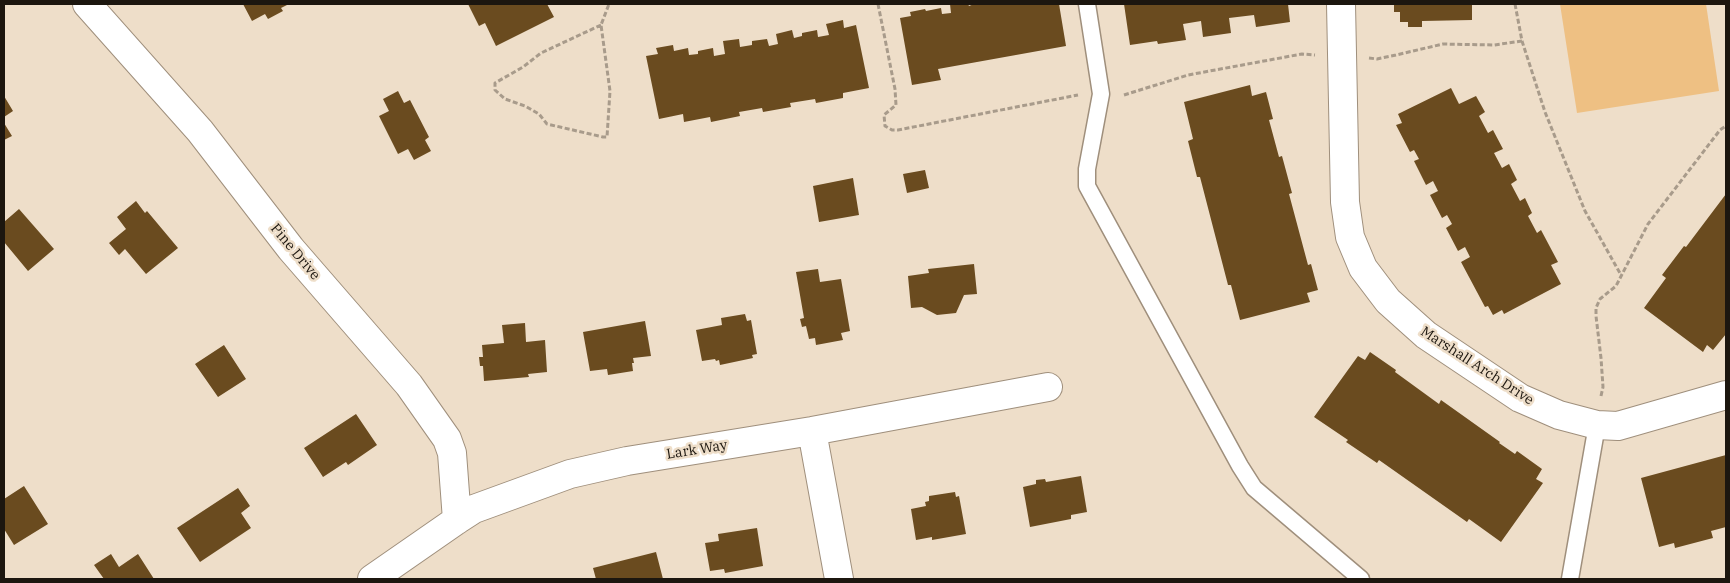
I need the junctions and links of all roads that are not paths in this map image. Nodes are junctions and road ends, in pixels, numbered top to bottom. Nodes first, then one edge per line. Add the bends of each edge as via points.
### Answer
1 (87, 4) edge
2 (1087, 4) edge
3 (1341, 4) edge
4 (1048, 387) dead end
5 (1726, 395) edge
6 (1596, 425) junction
7 (812, 431) junction
8 (456, 520) junction
9 (372, 579) edge
10 (839, 579) edge
11 (1361, 579) edge
12 (1570, 579) edge

1 - 8 street, Pine Drive via 200,131 291,249 415,392 447,439 452,453
2 - 11 lane via 1101,94 1087,169 1087,186 1254,488
3 - 6 street, Marshall Arch Drive via 1345,202 1350,237 1363,268 1388,301 1426,335 1520,398 1559,415
4 - 7 street, Lark Way
5 - 6 street, Marshall Arch Drive via 1618,426
6 - 12 lane
7 - 8 street, Lark Way via 627,461 570,474 474,509
7 - 10 street
8 - 9 street, Lark Way

